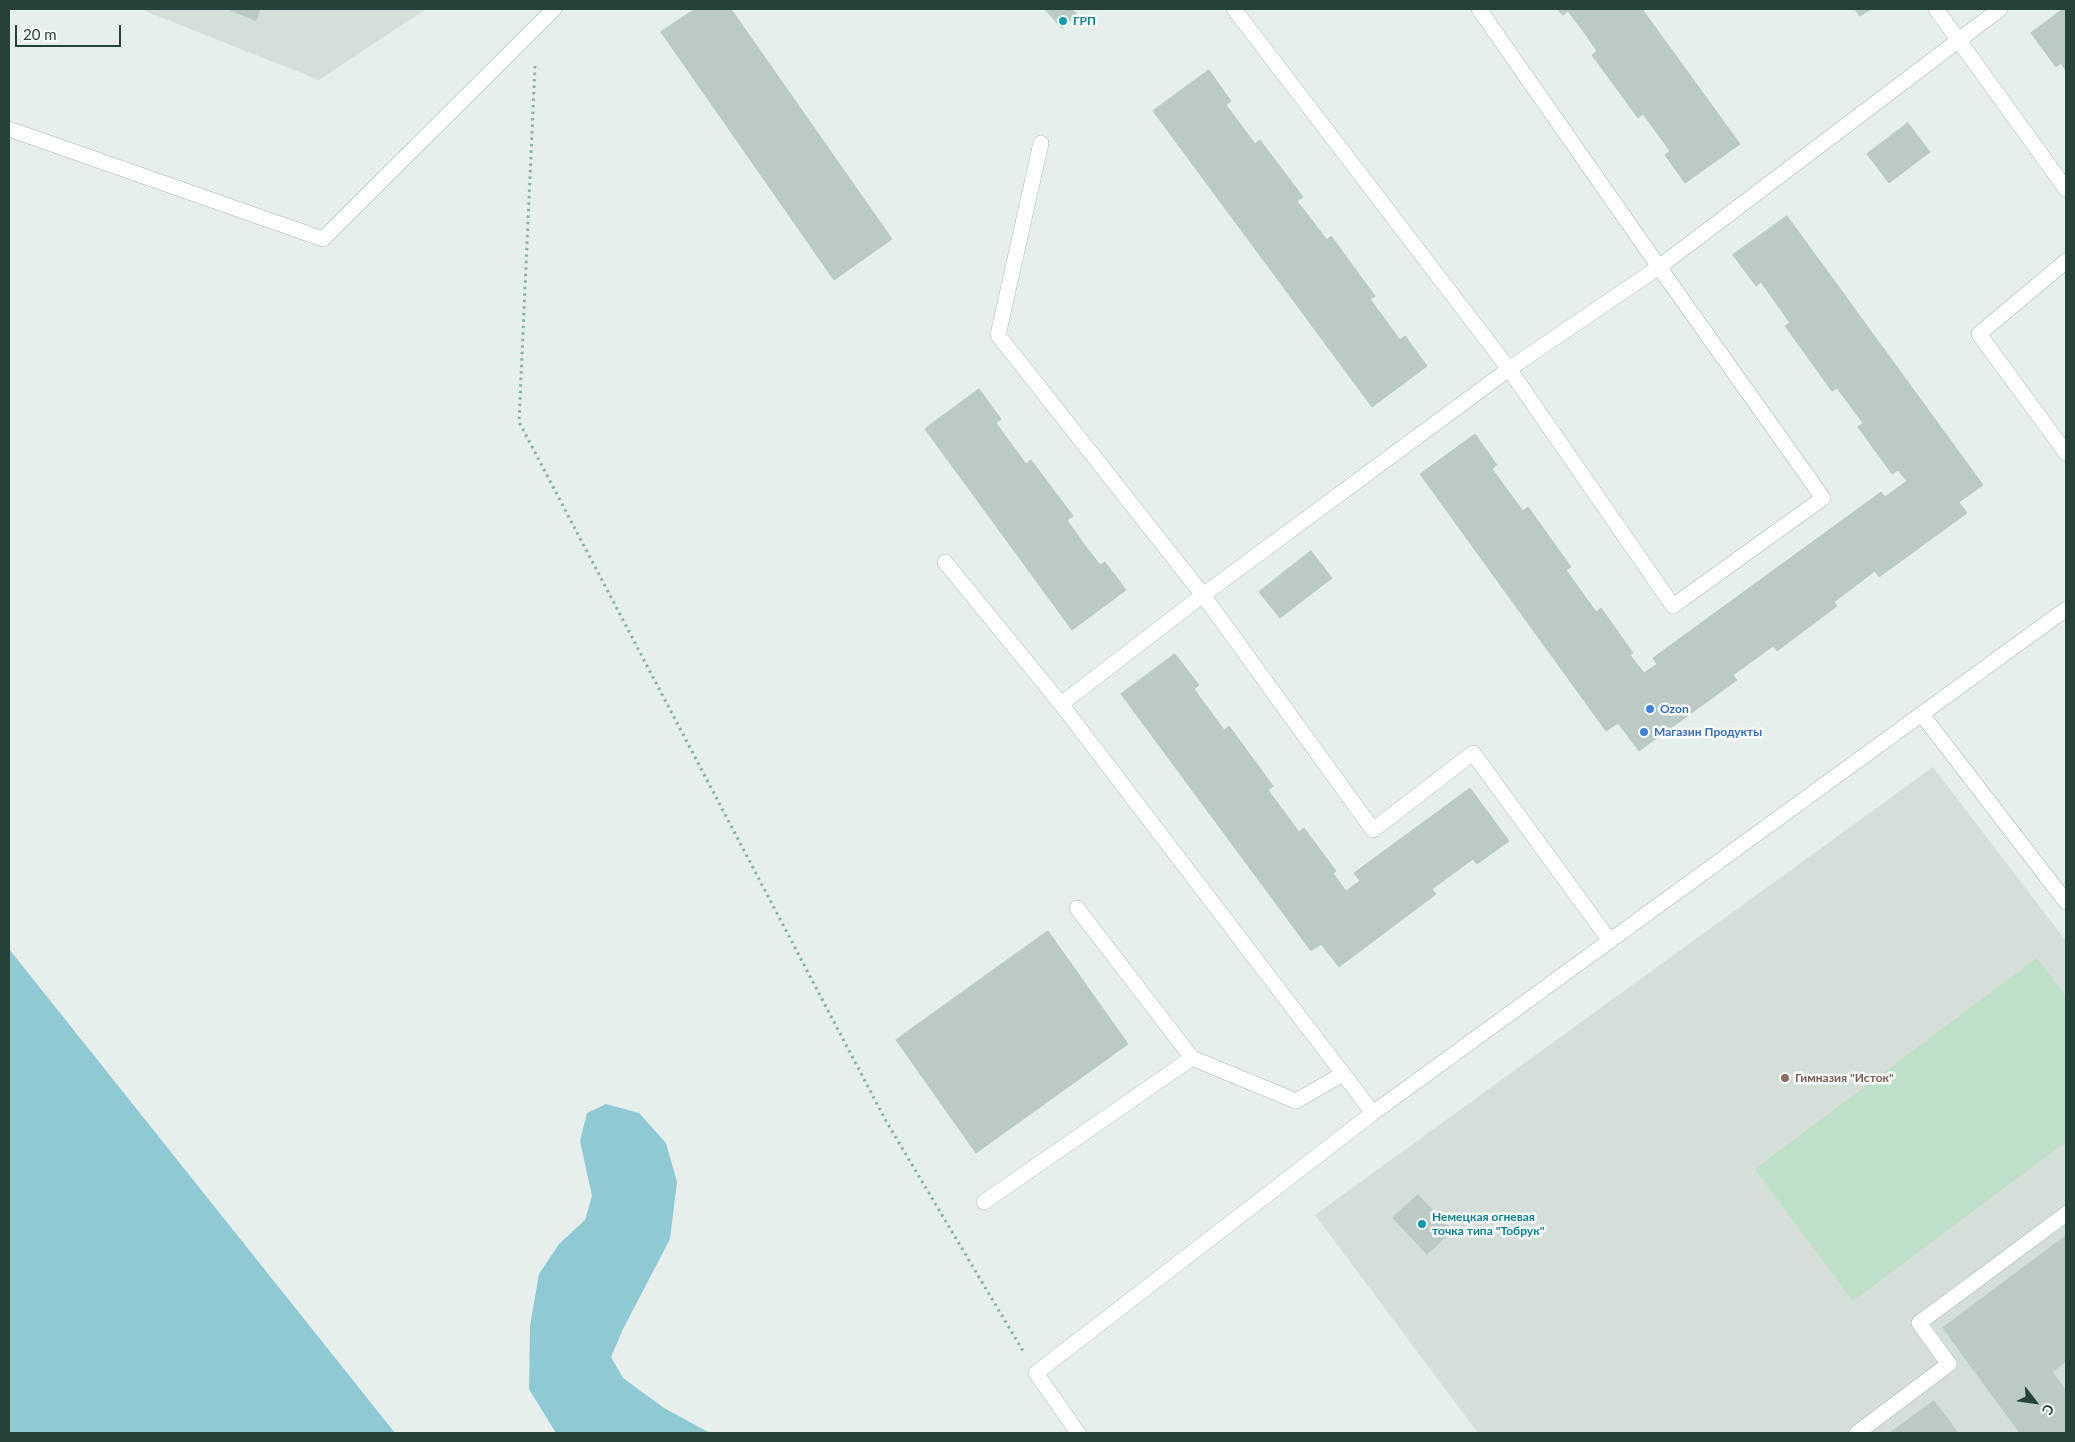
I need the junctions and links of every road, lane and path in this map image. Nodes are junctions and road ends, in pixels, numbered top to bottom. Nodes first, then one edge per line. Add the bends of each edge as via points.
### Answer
1 (554, 9) edge
2 (1234, 9) edge
3 (1479, 9) edge
4 (1936, 9) edge
5 (2000, 9) edge
6 (537, 26) junction
7 (1959, 40) junction
8 (9, 129) edge
9 (1041, 143) dead end
10 (2066, 189) edge
11 (2066, 261) edge
12 (1659, 267) junction
13 (1509, 369) junction
14 (2066, 453) edge
15 (946, 562) dead end
16 (1203, 594) junction
17 (2066, 609) edge
18 (1061, 704) junction
19 (1923, 716) junction
20 (2066, 902) edge
21 (1077, 908) dead end
22 (1610, 942) junction
23 (1192, 1058) junction
24 (1343, 1074) junction
25 (1374, 1114) junction
26 (984, 1202) dead end
27 (2066, 1214) edge
28 (1036, 1373) junction
29 (1078, 1433) edge
30 (1857, 1433) edge

1 - 6 street
2 - 13 street
3 - 12 street
4 - 7 street
5 - 7 street
6 - 8 street via 323,239
6 - 28 path via 519,422 886,1121
7 - 10 street
7 - 12 street
9 - 16 street via 998,335
11 - 14 street via 1979,334
12 - 13 street
12 - 13 street via 1823,498 1673,606
13 - 16 street
15 - 18 street
16 - 18 street
16 - 22 street via 1373,830 1473,754
17 - 19 street
18 - 24 street
19 - 20 street
19 - 22 street
21 - 23 street
22 - 25 street
23 - 24 street via 1296,1101
23 - 26 street
24 - 25 street
25 - 28 street
27 - 30 street via 1919,1323 1949,1364
28 - 29 street

